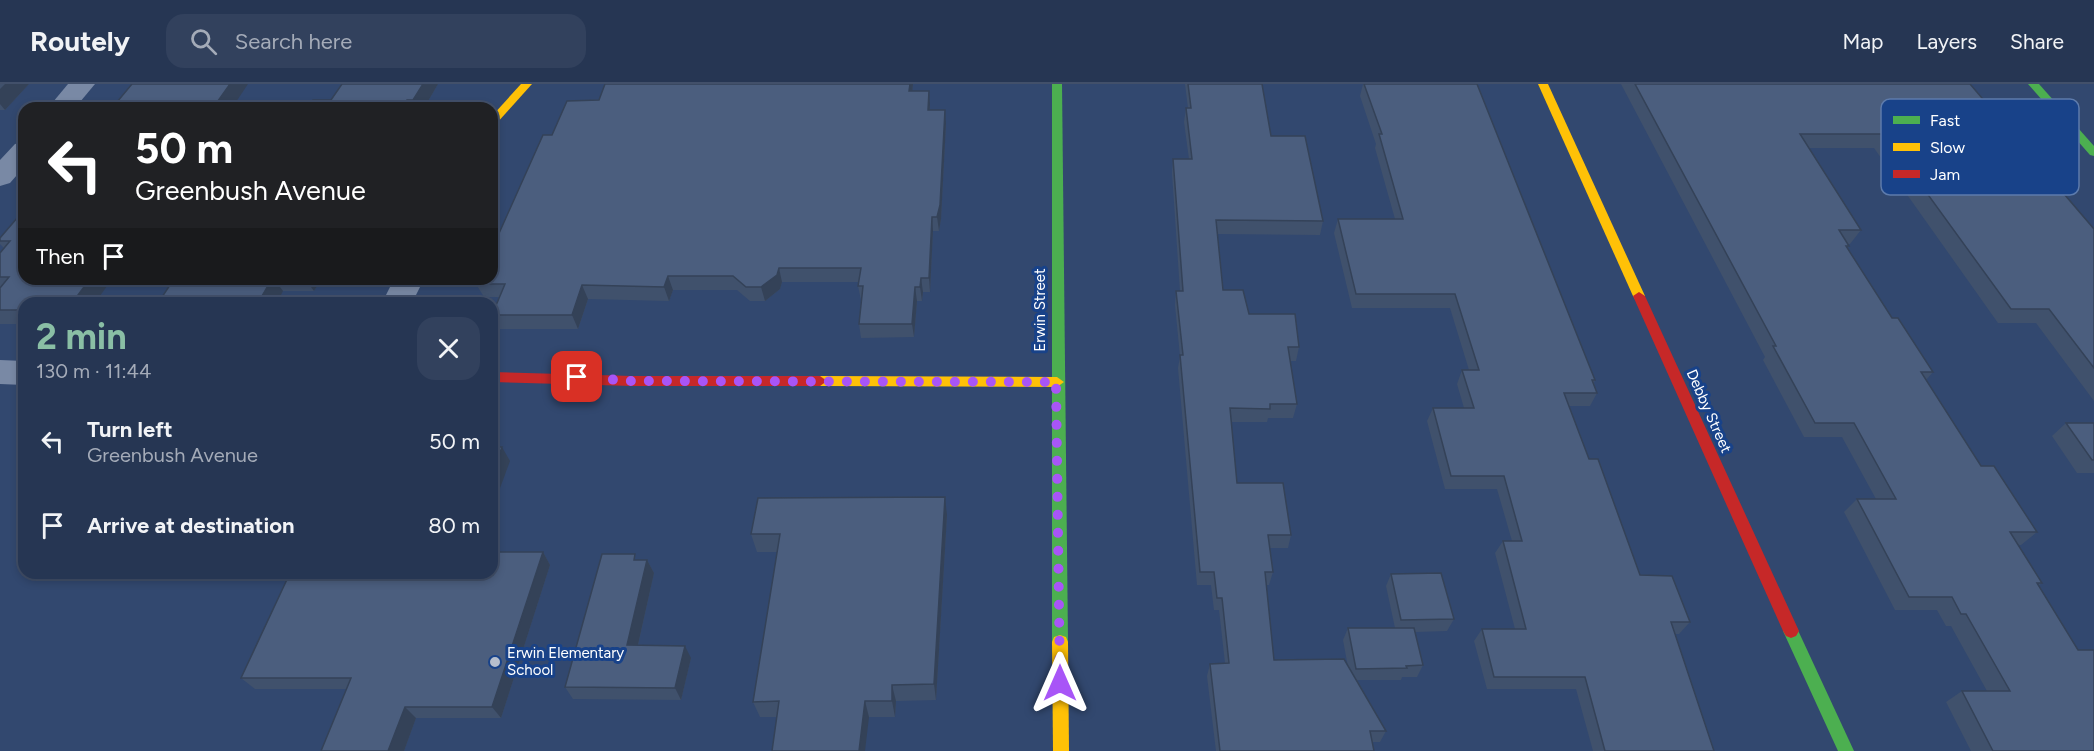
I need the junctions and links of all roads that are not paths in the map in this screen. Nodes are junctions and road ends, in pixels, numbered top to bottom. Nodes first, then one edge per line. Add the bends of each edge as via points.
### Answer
1 (82, 84) edge
2 (527, 84) edge
3 (1057, 84) edge
4 (1543, 84) edge
5 (2032, 84) edge
6 (2045, 99) edge
7 (66, 102) edge
8 (498, 115) edge
9 (2079, 136) edge
10 (2094, 153) edge
11 (18, 157) edge
12 (0, 177) edge
13 (0, 372) edge
14 (18, 373) edge
15 (498, 377) edge
16 (1056, 382) junction
17 (1061, 751) edge
18 (1846, 751) edge

1 - 7 street
2 - 8 street
3 - 16 street, Erwin Street
4 - 18 street, Debby Street
5 - 6 street
9 - 10 street
11 - 12 street
13 - 14 street
15 - 16 street via 644,382
16 - 17 street, Erwin Street

